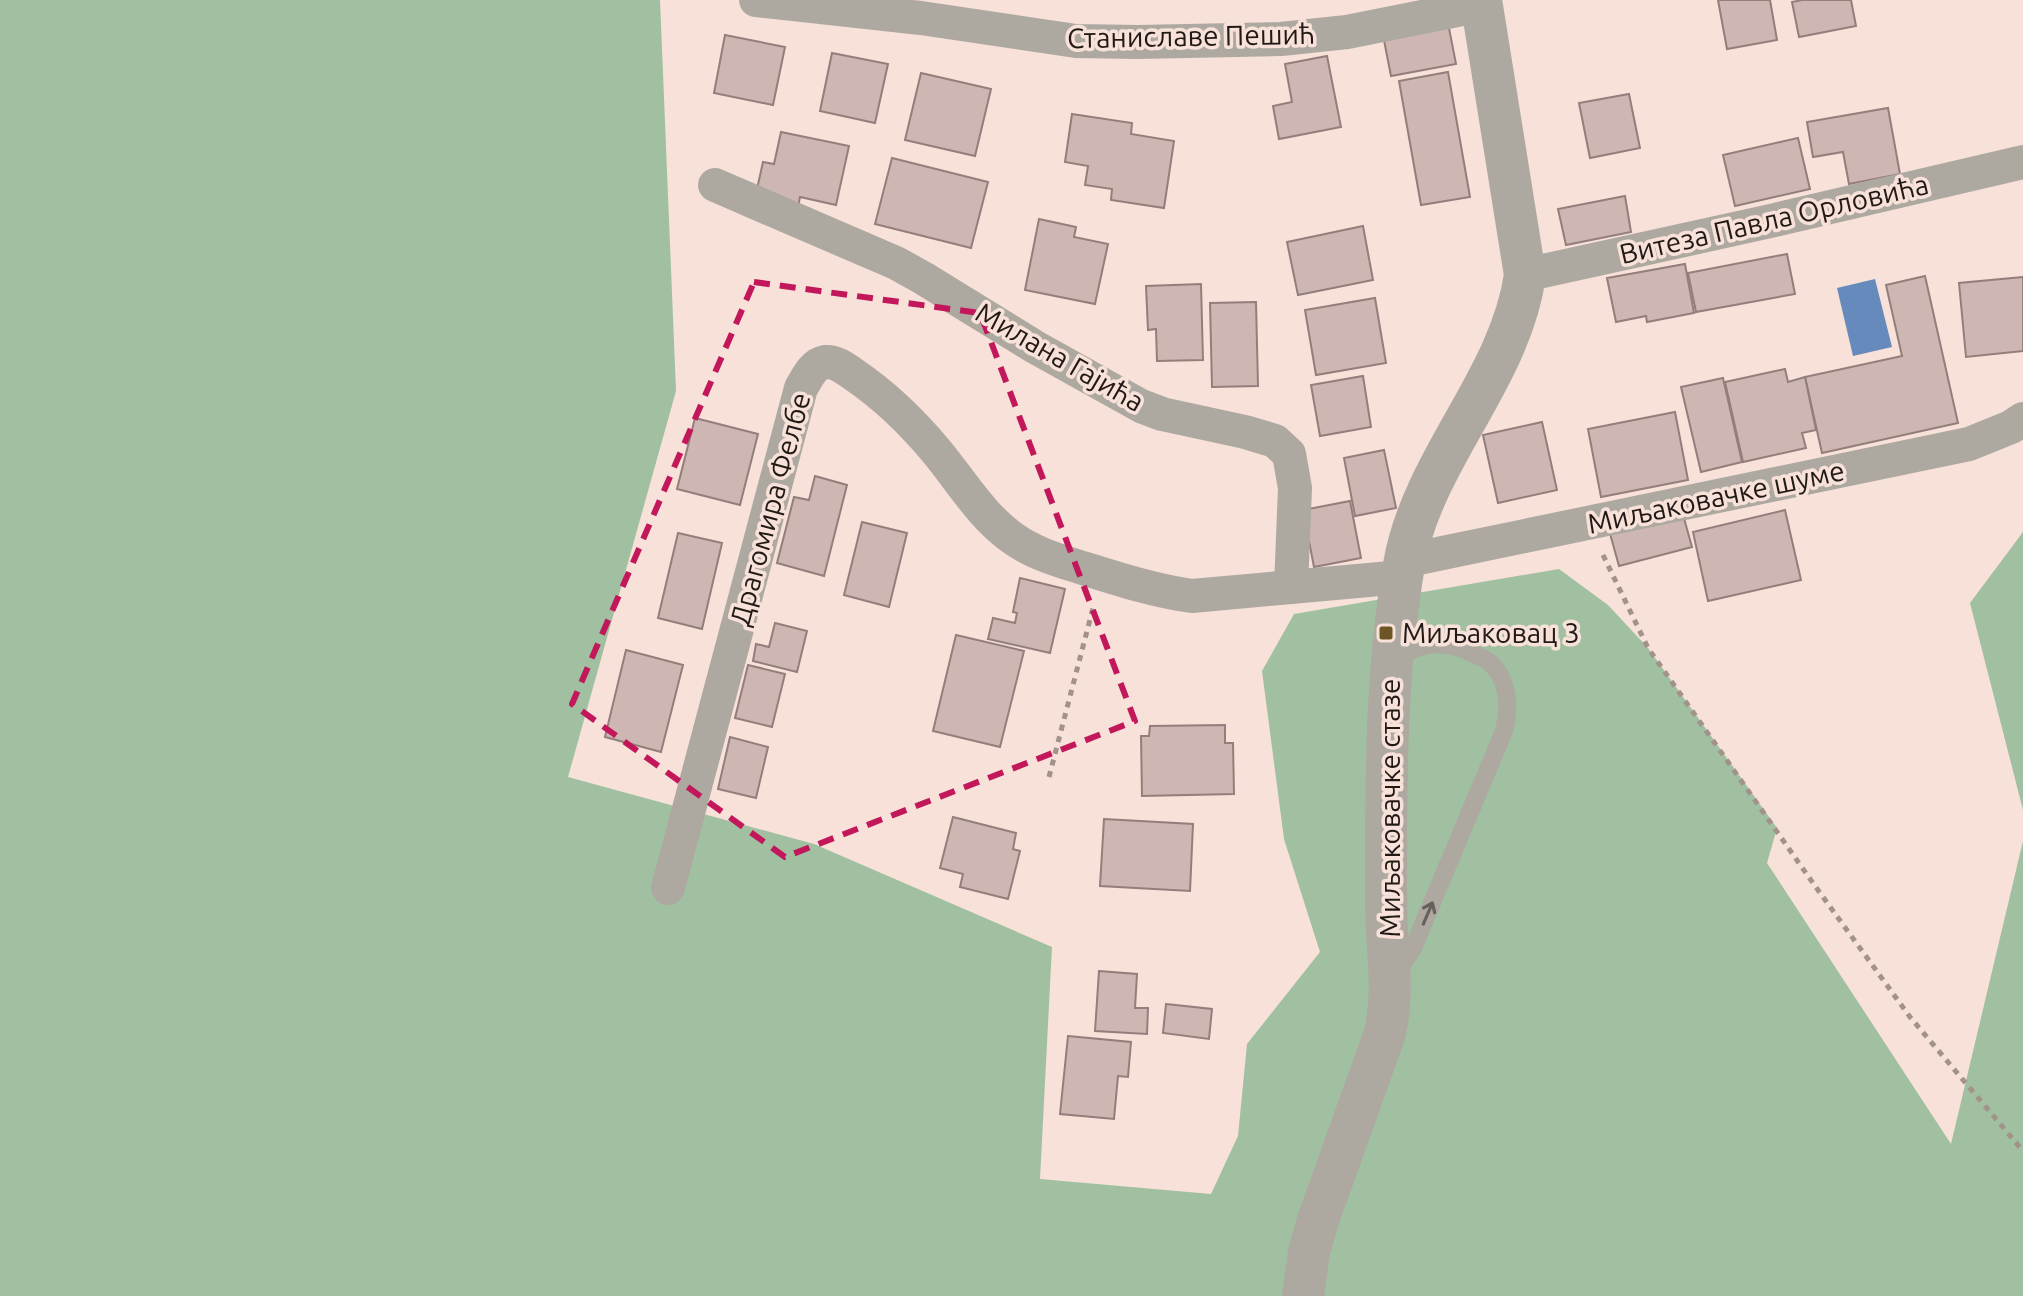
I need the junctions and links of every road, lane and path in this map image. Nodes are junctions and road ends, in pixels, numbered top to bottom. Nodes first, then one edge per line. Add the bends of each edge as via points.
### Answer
1 (756, 0) edge
2 (1482, 2) edge
3 (2023, 162) edge
4 (715, 185) dead end
5 (1525, 275) junction
6 (2023, 419) edge
7 (1588, 523) junction
8 (1403, 569) junction
9 (1102, 574) junction
10 (1291, 587) junction
11 (1391, 663) junction
12 (1049, 777) dead end
13 (668, 888) dead end
14 (1391, 982) junction
15 (2023, 1151) edge
16 (1303, 1296) edge

1 - 2 street, Станиславе Пешић via 1076,41 1138,42 1347,32
2 - 5 street, Миљаковачке стазе
3 - 5 street, Витеза Павла Орловића
4 - 10 street, Милана Гајића via 896,263 1141,406 1275,441 1289,454 1295,488
5 - 8 street, Миљаковачке стазе via 1512,328 1430,486
6 - 7 street, Миљаковачке шуме via 1969,444
7 - 8 street, Миљаковачке шуме
7 - 15 path via 1648,648 1910,1017
8 - 10 street, Драгомира Фелбе
8 - 11 street, Миљаковачке стазе
9 - 10 street, Драгомира Фелбе via 1192,596
9 - 12 path
9 - 13 street, Драгомира Фелбе via 1054,559 1013,538 991,520 887,401 839,364 819,364 801,388
11 - 14 street, Миљаковачке стазе via 1386,848
14 -> 11 lane via 1413,948 1468,819 1504,731 1508,697 1488,661 1464,649 1425,645
14 - 16 street, Миљаковачке стазе via 1385,1033 1318,1220

